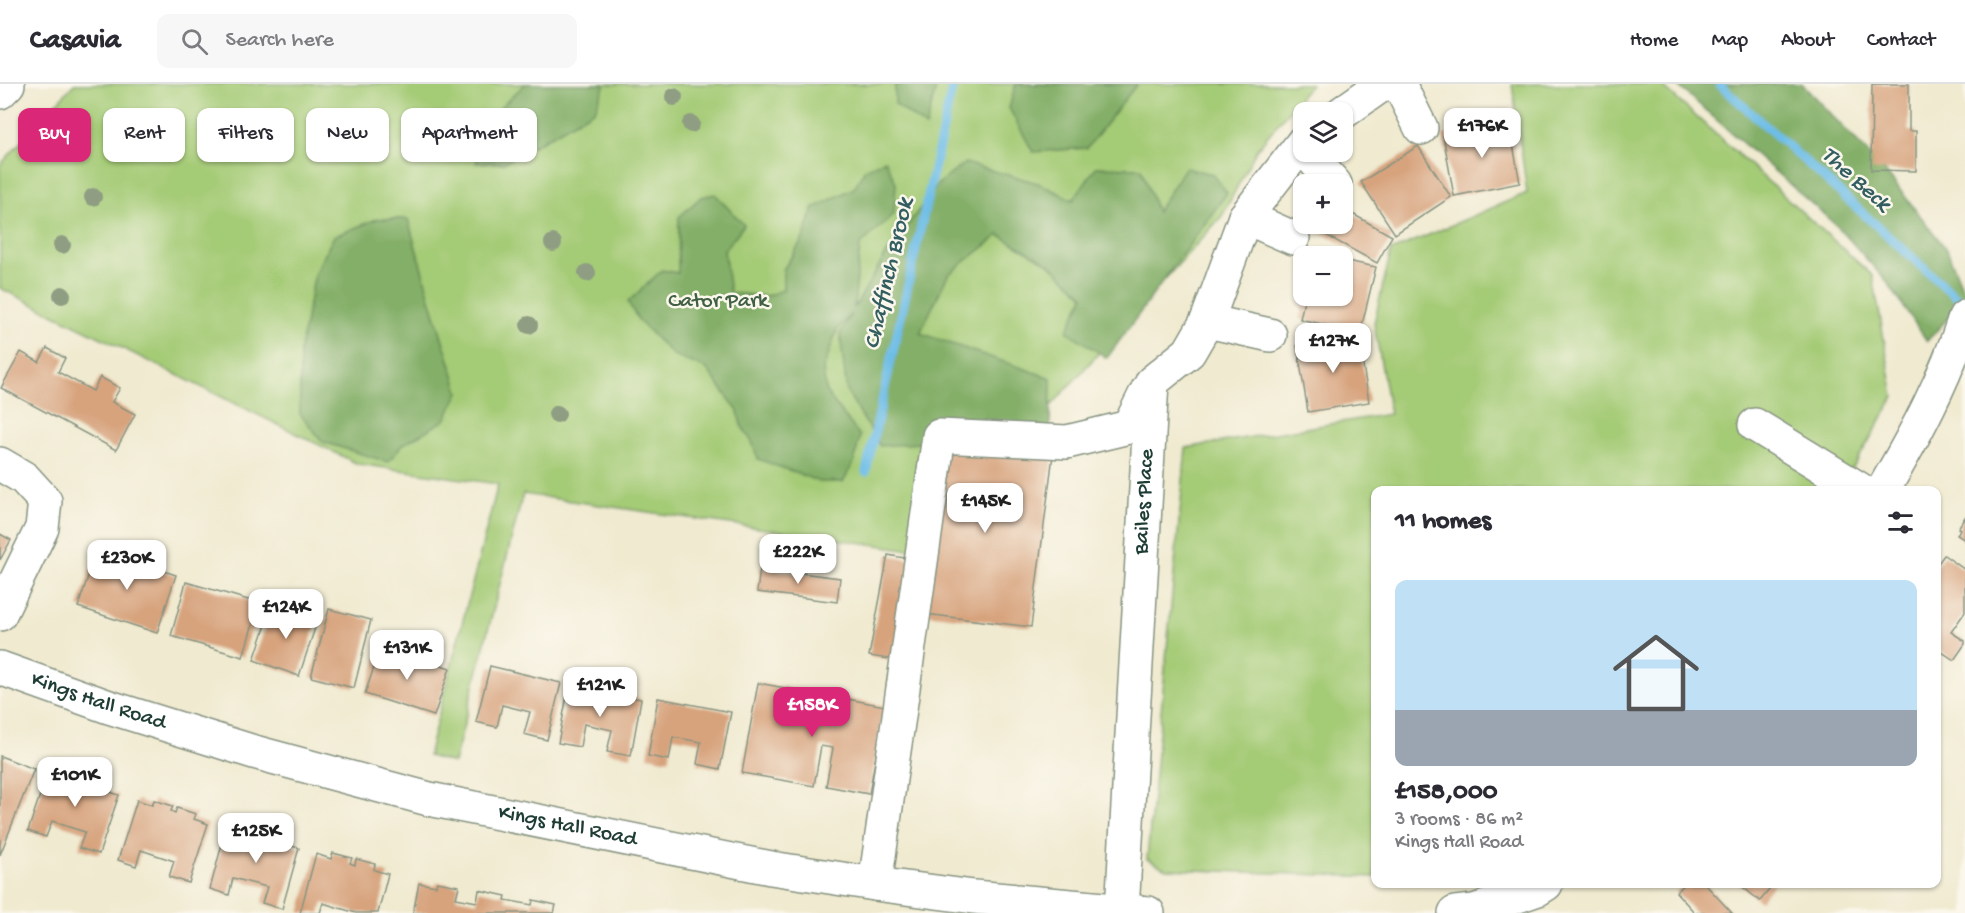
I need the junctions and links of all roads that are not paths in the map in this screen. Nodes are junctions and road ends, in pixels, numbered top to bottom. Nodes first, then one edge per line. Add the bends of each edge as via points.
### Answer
1 (8, 84) edge
2 (1383, 84) edge
3 (1399, 84) edge
4 (0, 92) edge
5 (1353, 105) edge
6 (1421, 128) dead end
7 (1293, 158) edge
8 (1318, 162) edge
9 (1327, 174) edge
10 (1245, 217) junction
11 (1293, 238) dead end
12 (1965, 317) edge
13 (1207, 321) junction
14 (1269, 335) dead end
15 (1152, 382) junction
16 (1755, 425) dead end
17 (0, 464) edge
18 (1854, 486) edge
19 (1885, 486) edge
20 (0, 614) edge
21 (0, 668) edge
22 (875, 885) junction
23 (1540, 888) edge
24 (1135, 912) edge
25 (1455, 913) edge

1 - 4 street
2 - 5 street
3 - 6 street
7 - 10 street
8 - 9 street
10 - 11 street
10 - 13 street
12 - 19 street via 1954,352 1909,447
13 - 14 street
13 - 15 street via 1189,352
15 - 22 street via 1129,427 1067,442 939,436
15 - 24 street, Bailes Place
16 - 18 street
17 - 20 street via 24,478 45,501 42,528
21 - 22 street, Kings Hall Road via 254,752 429,799
22 - 24 street, Kings Hall Road
23 - 25 street via 1474,911

